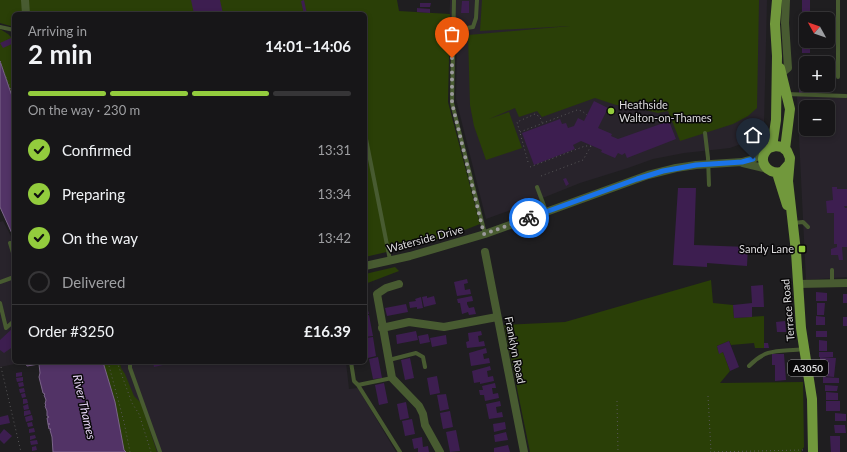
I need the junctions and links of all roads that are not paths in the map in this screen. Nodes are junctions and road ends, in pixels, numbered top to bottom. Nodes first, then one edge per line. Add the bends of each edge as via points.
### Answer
1 (25, 0) edge
2 (454, 0) edge
3 (477, 0) edge
4 (777, 0) edge
5 (786, 0) edge
6 (838, 0) edge
7 (26, 12) edge
8 (0, 26) edge
9 (452, 28) junction
10 (12, 29) edge
11 (777, 56) junction
12 (782, 73) junction
13 (838, 77) dead end
14 (787, 94) junction
15 (776, 96) junction
16 (846, 96) dead end
17 (705, 133) dead end
18 (367, 144) edge
19 (785, 149) junction
20 (769, 150) junction
21 (742, 162) junction
22 (708, 164) junction
23 (789, 164) junction
24 (772, 171) junction
25 (709, 185) dead end
26 (537, 188) dead end
27 (546, 211) junction
28 (791, 219) junction
29 (808, 228) dead end
30 (484, 234) junction
31 (10, 243) dead end
32 (12, 250) edge
33 (485, 252) dead end
34 (390, 260) junction
35 (367, 266) edge
36 (832, 270) dead end
37 (12, 278) edge
38 (0, 282) edge
39 (832, 283) junction
40 (847, 283) edge
41 (399, 284) dead end
42 (798, 284) junction
43 (0, 303) edge
44 (497, 317) junction
45 (12, 323) edge
46 (382, 328) junction
47 (804, 349) junction
48 (388, 360) junction
49 (130, 364) edge
50 (351, 364) edge
51 (749, 366) dead end
52 (425, 367) dead end
53 (392, 378) junction
54 (358, 385) junction
55 (811, 451) edge
56 (160, 452) edge
57 (400, 452) edge
58 (440, 452) edge
59 (524, 452) edge

1 - 7 street
2 - 9 lane
3 - 9 lane via 473,27
4 - 11 main road
5 - 12 street via 788,68
6 - 13 lane
8 - 10 lane
9 - 30 lane via 452,103
11 - 12 main road
11 - 15 main road
12 - 14 main road
14 - 15 lane
14 - 16 lane
14 - 19 main road via 790,119
15 - 20 main road via 776,120
17 - 22 lane
18 - 34 lane
19 - 20 main road via 779,146
19 - 23 main road via 789,154
20 - 21 street, Waterside Drive
20 - 24 main road via 763,162
21 - 22 street, Waterside Drive
21 - 24 street, Waterside Drive
22 - 25 lane
22 - 27 street, Waterside Drive via 648,175
23 - 24 main road via 782,172
23 - 28 main road, Terrace Road / A3050
24 - 28 main road, Terrace Road / A3050
26 - 27 lane
27 - 30 street, Waterside Drive
28 - 29 lane via 803,222
28 - 42 main road, Terrace Road / A3050
30 - 34 street, Waterside Drive
31 - 32 lane
33 - 44 street, Franklyn Road
34 - 35 street, Waterside Drive
36 - 39 lane
37 - 38 lane
39 - 40 street
39 - 42 street
41 - 46 street via 377,294
42 - 47 main road, Terrace Road / A3050
43 - 45 lane via 6,328
44 - 46 street via 444,327 409,322
44 - 59 street, Franklyn Road
46 - 48 street
47 - 51 lane via 765,353
47 - 55 main road, Terrace Road / A3050 via 812,399
48 - 52 lane via 416,353 423,356
48 - 53 street
49 - 56 lane
50 - 54 lane via 354,381
53 - 54 lane
53 - 58 street via 419,406 425,425
54 - 57 lane

